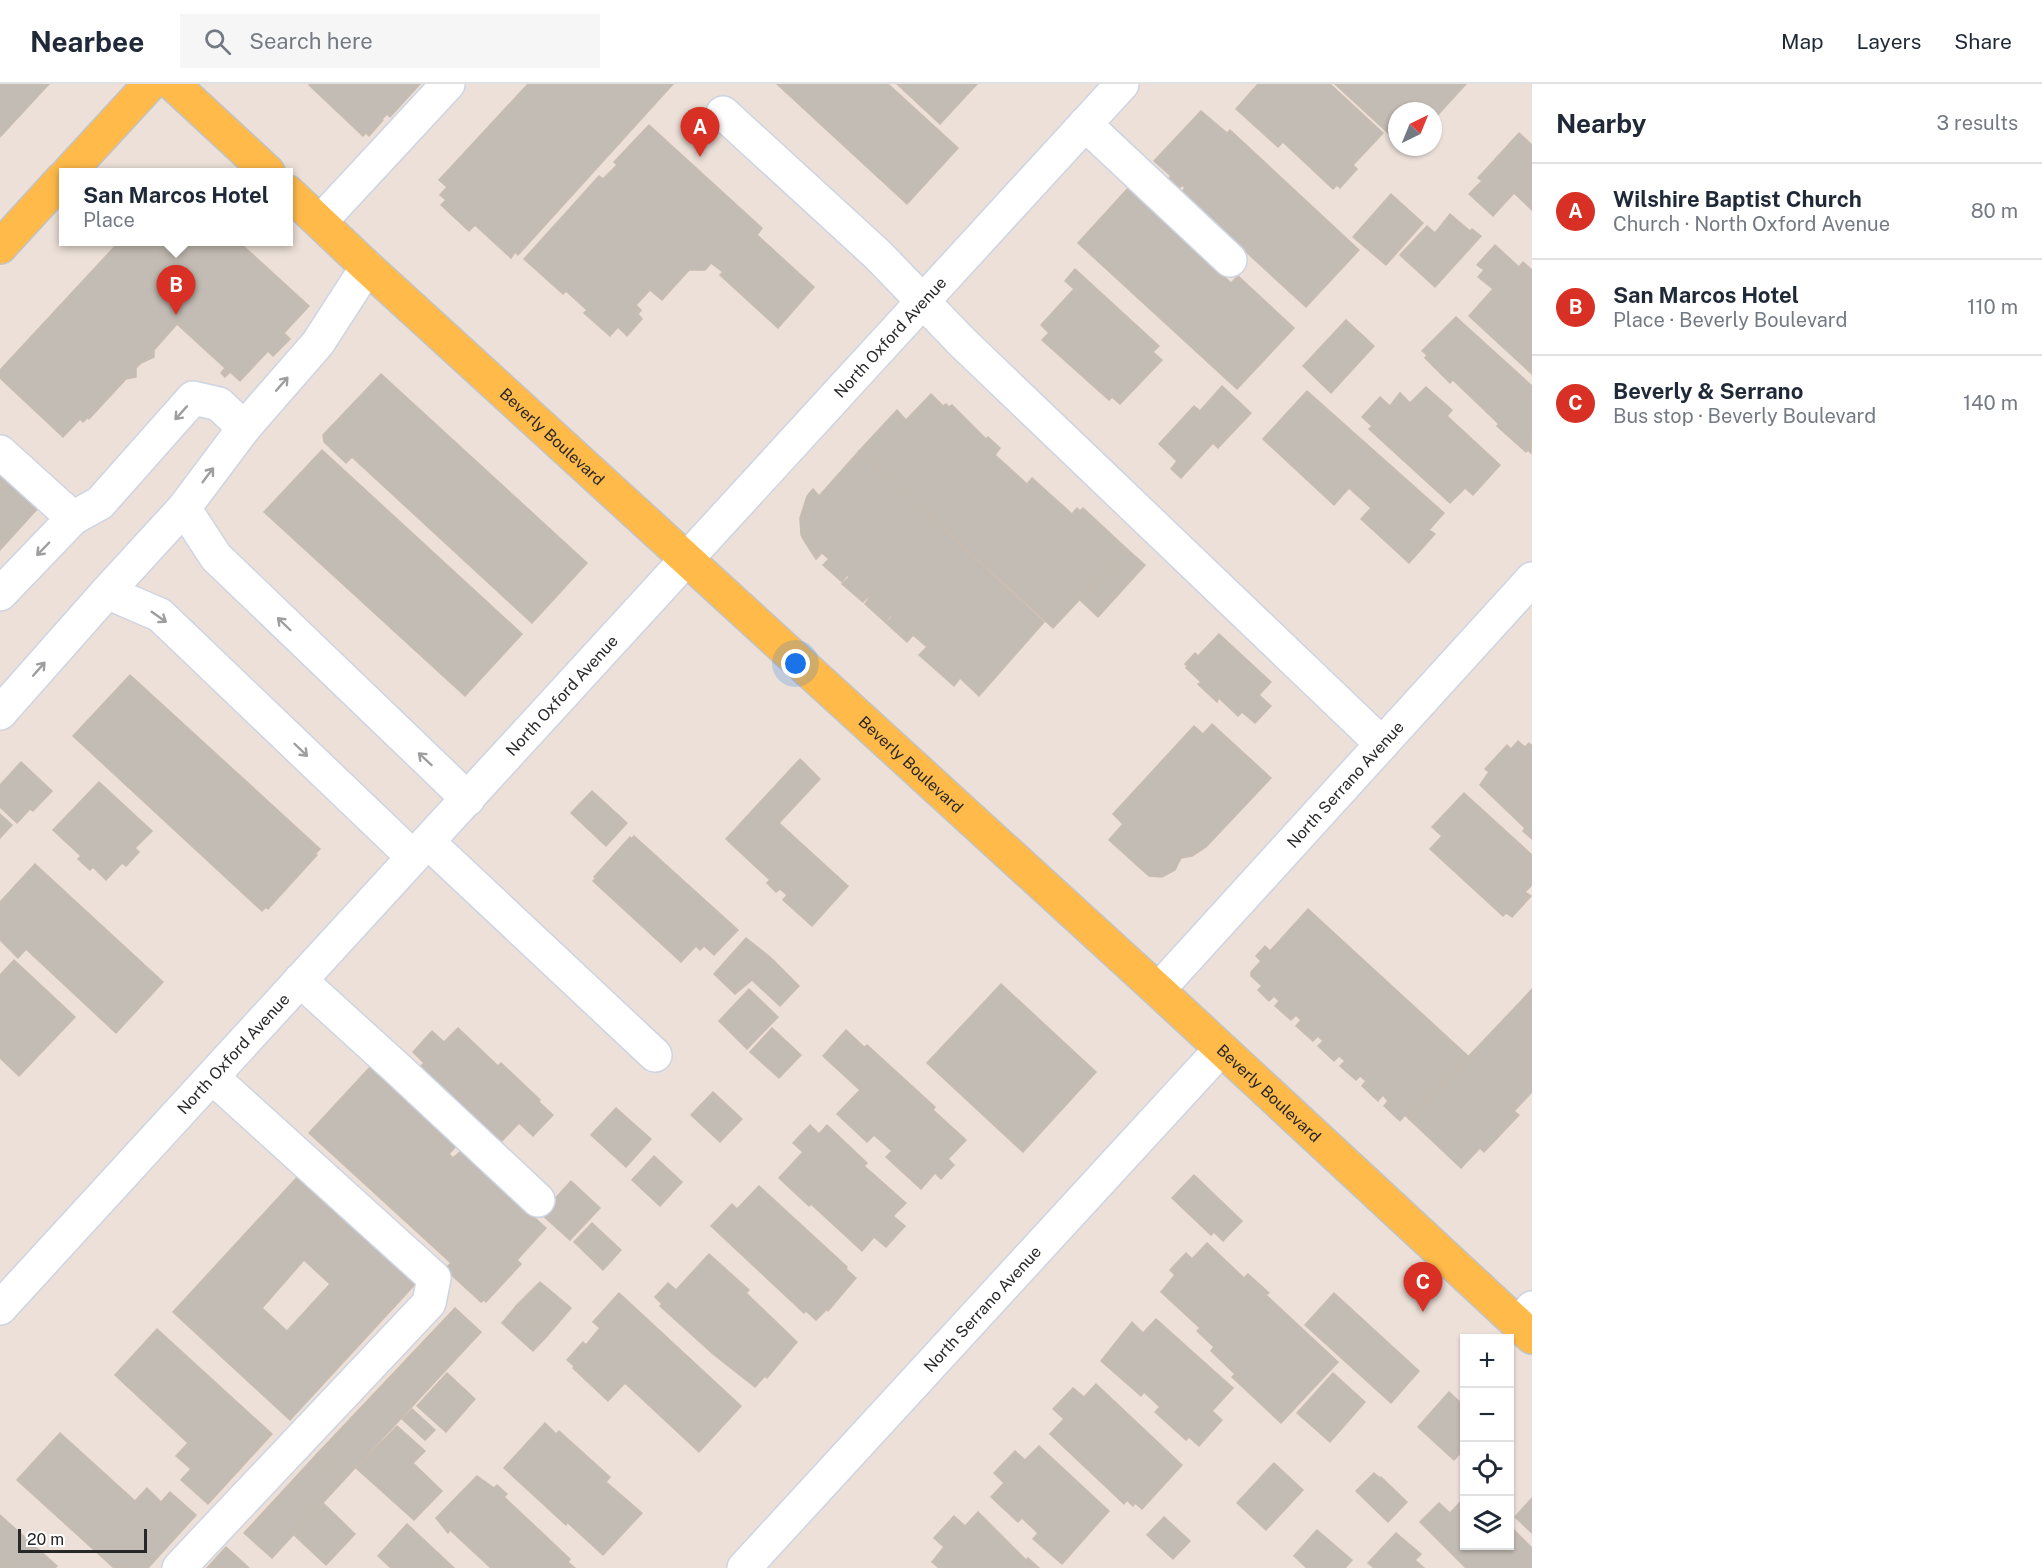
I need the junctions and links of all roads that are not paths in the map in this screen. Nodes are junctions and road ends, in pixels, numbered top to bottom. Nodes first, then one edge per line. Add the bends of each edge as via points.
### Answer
1 (150, 84) edge
2 (173, 84) edge
3 (448, 84) edge
4 (1122, 84) edge
5 (723, 113) dead end
6 (1085, 124) junction
7 (73, 168) edge
8 (264, 168) edge
9 (59, 182) edge
10 (293, 197) edge
11 (320, 222) junction
12 (0, 247) edge
13 (1230, 260) dead end
14 (367, 267) junction
15 (923, 302) junction
16 (244, 428) junction
17 (0, 452) edge
18 (184, 508) junction
19 (72, 518) junction
20 (688, 559) junction
21 (1532, 579) edge
22 (107, 592) junction
23 (0, 594) edge
24 (0, 713) edge
25 (1382, 744) junction
26 (468, 799) junction
27 (420, 849) junction
28 (300, 980) junction
29 (1158, 990) junction
30 (1221, 1049) junction
31 (655, 1055) dead end
32 (212, 1077) junction
33 (538, 1200) dead end
34 (0, 1308) edge
35 (1527, 1323) edge
36 (179, 1568) edge
37 (744, 1568) edge

1 - 7 main road
2 - 8 main road
3 - 11 street
4 - 6 street, North Oxford Avenue
5 - 15 street via 878,255
6 - 13 street
6 - 15 street, North Oxford Avenue
9 - 12 main road
10 - 11 main road, Beverly Boulevard
11 - 14 main road, Beverly Boulevard
16 -> 14 street via 318,343
14 - 20 main road, Beverly Boulevard
15 - 20 street, North Oxford Avenue
15 - 25 street
18 -> 16 street
16 -> 19 street via 219,404 194,398 100,503
17 - 19 street
18 - 22 street
26 -> 18 street via 216,557
19 -> 23 street
20 - 26 street, North Oxford Avenue
20 - 29 main road, Beverly Boulevard
21 - 25 street, North Serrano Avenue
24 -> 22 street
22 -> 27 street via 160,615
25 - 29 street, North Serrano Avenue
26 - 27 street, North Oxford Avenue
27 - 28 street, North Oxford Avenue
27 - 31 street
28 - 32 street, North Oxford Avenue
28 - 33 street
29 - 30 main road, Beverly Boulevard
30 - 35 main road, Beverly Boulevard
30 - 37 street, North Serrano Avenue
32 - 34 street, North Oxford Avenue
32 - 36 street via 434,1278 429,1303

